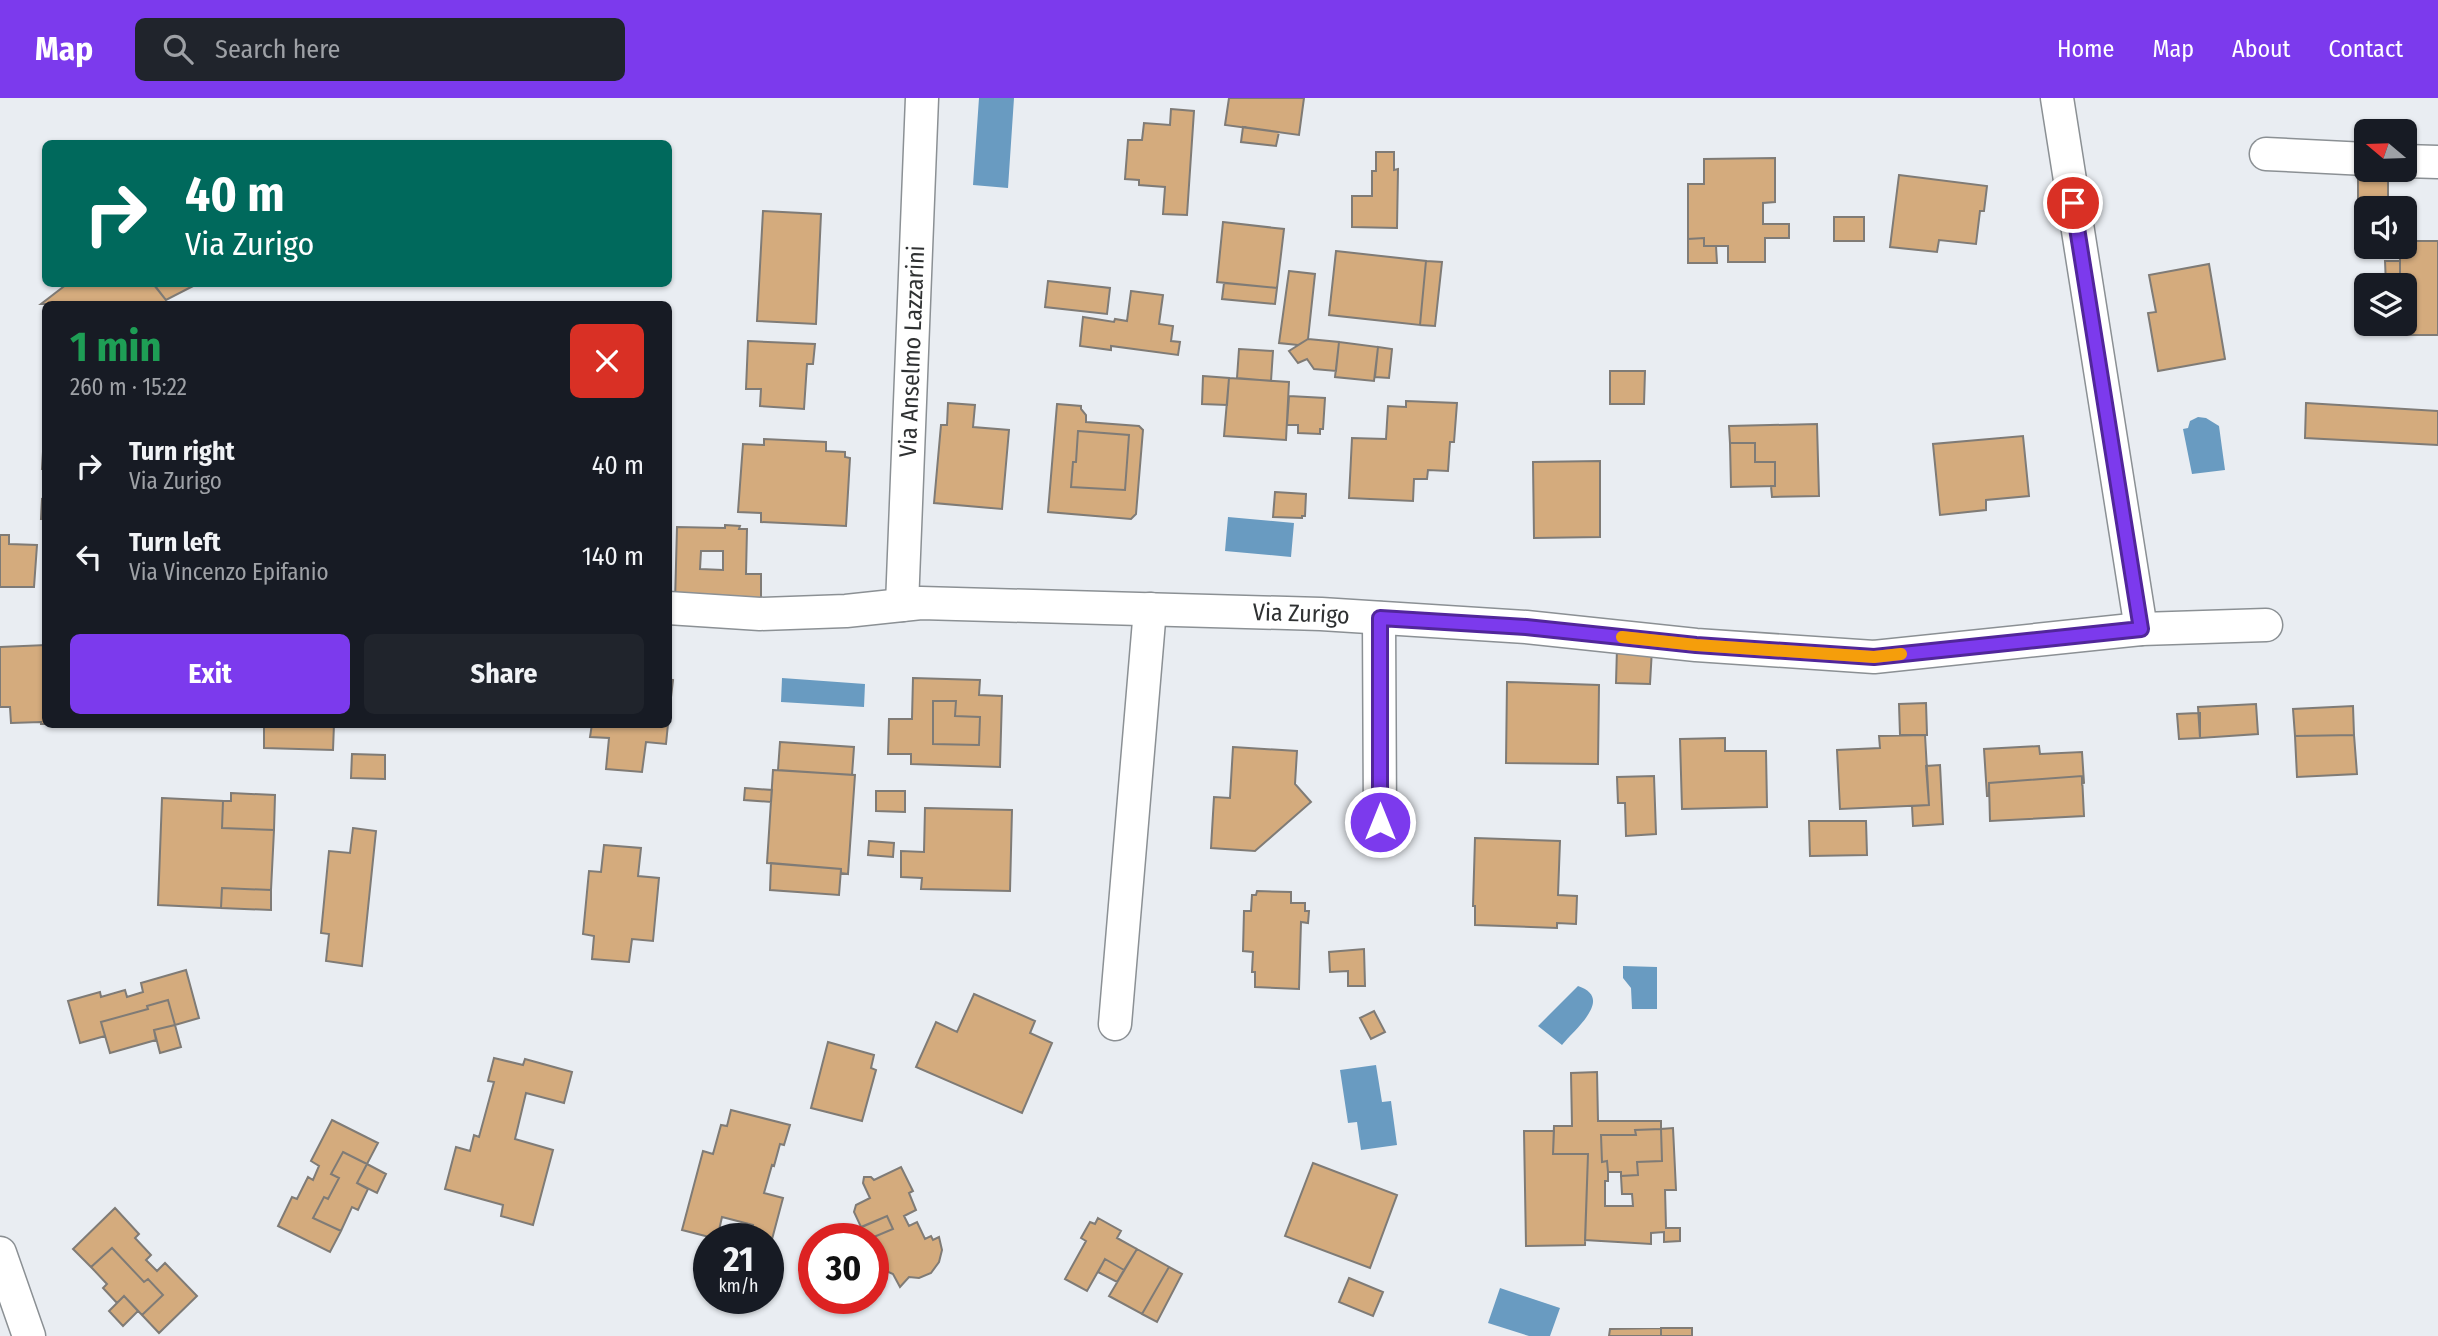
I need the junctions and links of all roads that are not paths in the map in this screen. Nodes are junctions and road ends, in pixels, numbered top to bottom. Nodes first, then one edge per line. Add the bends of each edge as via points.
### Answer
1 (922, 98) edge
2 (2056, 98) edge
3 (2266, 154) dead end
4 (2354, 158) edge
5 (2417, 161) edge
6 (2438, 162) edge
7 (902, 605) junction
8 (672, 608) edge
9 (1150, 609) junction
10 (1380, 618) junction
11 (2266, 625) dead end
12 (2141, 629) junction
13 (1380, 822) dead end
14 (1115, 1024) dead end
15 (0, 1253) edge
16 (29, 1336) edge

1 - 7 street, Via Anselmo Lazzarini
2 - 12 street
3 - 4 street
5 - 6 street
7 - 8 street, Via Zurigo via 760,614
7 - 9 street, Via Zurigo
9 - 10 street, Via Zurigo
9 - 14 street
10 - 12 street, Via Zurigo via 1874,657
10 - 13 street
11 - 12 street, Via Zurigo
15 - 16 street

